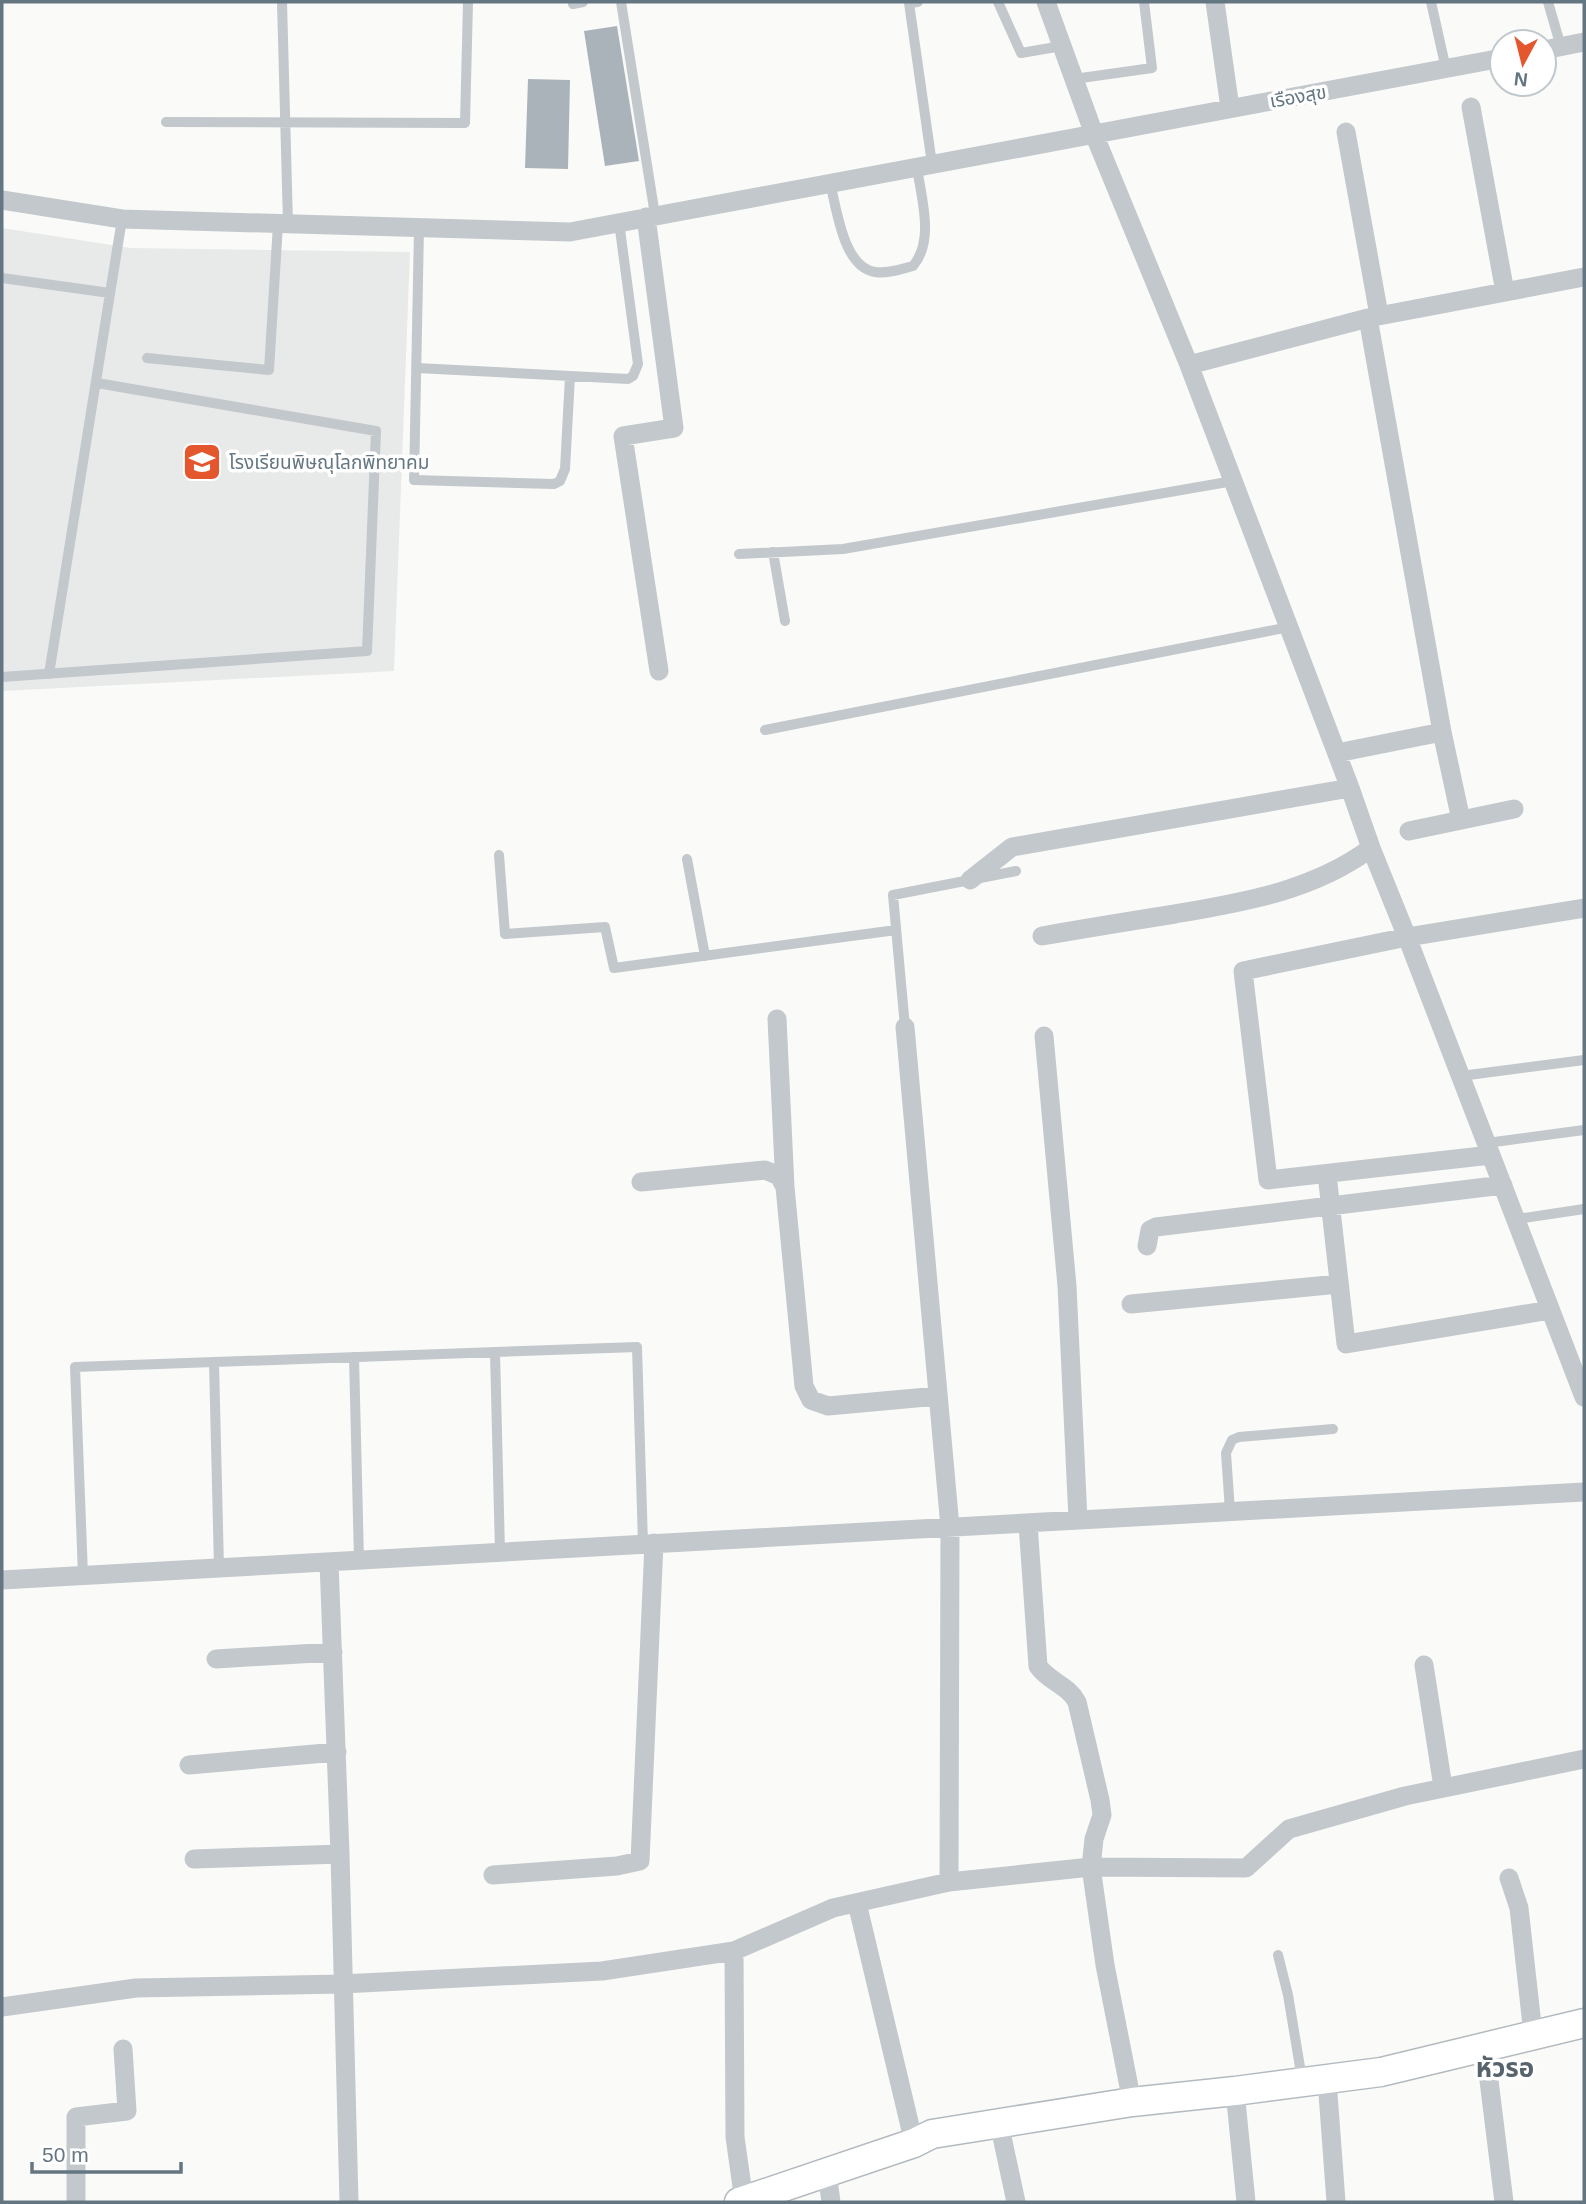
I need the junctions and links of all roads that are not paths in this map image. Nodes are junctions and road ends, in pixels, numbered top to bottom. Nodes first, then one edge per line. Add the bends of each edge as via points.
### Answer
1 (282, 2) edge
2 (468, 2) edge
3 (621, 2) edge
4 (918, 2) edge
5 (998, 2) edge
6 (1046, 2) edge
7 (1144, 2) edge
8 (1215, 2) edge
9 (1431, 2) edge
10 (1548, 2) edge
11 (1551, 28) edge
12 (1584, 42) edge
13 (1062, 46) junction
14 (1558, 47) edge
15 (1488, 61) edge
16 (1446, 69) junction
17 (1074, 79) junction
18 (1471, 107) dead end
19 (1230, 108) junction
20 (166, 122) dead end
21 (285, 122) junction
22 (1346, 132) dead end
23 (1094, 134) junction
24 (924, 165) junction
25 (830, 183) junction
26 (2, 200) edge
27 (650, 216) junction
28 (122, 219) junction
29 (619, 222) junction
30 (283, 224) junction
31 (419, 229) junction
32 (1584, 277) edge
33 (2, 278) edge
34 (1505, 292) junction
35 (110, 293) junction
36 (1374, 317) junction
37 (147, 358) dead end
38 (1189, 365) junction
39 (417, 368) junction
40 (570, 376) junction
41 (97, 383) junction
42 (1233, 481) junction
43 (773, 552) junction
44 (739, 554) dead end
45 (785, 621) dead end
46 (1289, 627) junction
47 (659, 671) dead end
48 (49, 674) junction
49 (2, 677) edge
50 (765, 730) dead end
51 (1443, 732) junction
52 (1337, 752) junction
53 (1350, 788) junction
54 (1514, 809) dead end
55 (1461, 820) junction
56 (1409, 831) dead end
57 (1371, 848) junction
58 (499, 855) dead end
59 (687, 859) dead end
60 (1016, 871) dead end
61 (970, 880) junction
62 (1584, 908) edge
63 (896, 930) junction
64 (1042, 936) dead end
65 (1407, 937) junction
66 (705, 956) junction
67 (777, 1019) dead end
68 (905, 1027) joint
69 (1044, 1036) dead end
70 (1584, 1060) edge
71 (1461, 1076) junction
72 (1584, 1130) edge
73 (1489, 1149) junction
74 (1327, 1174) junction
75 (641, 1182) dead end
76 (1503, 1185) junction
77 (785, 1187) junction
78 (1330, 1205) junction
79 (1584, 1209) edge
80 (1517, 1219) junction
81 (1147, 1246) dead end
82 (1339, 1284) junction
83 (1131, 1304) dead end
84 (1550, 1310) junction
85 (495, 1352) junction
86 (354, 1357) junction
87 (214, 1362) junction
88 (938, 1396) junction
89 (1584, 1397) edge
90 (1333, 1429) dead end
91 (1584, 1492) edge
92 (1230, 1511) junction
93 (1078, 1520) junction
94 (1028, 1524) junction
95 (950, 1527) junction
96 (649, 1544) junction
97 (500, 1552) junction
98 (359, 1560) junction
99 (329, 1562) junction
100 (219, 1568) junction
101 (83, 1575) junction
102 (2, 1580) edge
103 (333, 1652) junction
104 (216, 1658) dead end
105 (1423, 1665) dead end
106 (337, 1752) junction
107 (1584, 1759) edge
108 (189, 1765) dead end
109 (1443, 1787) junction
110 (340, 1854) junction
111 (194, 1859) dead end
112 (1091, 1867) junction
113 (494, 1875) dead end
114 (1509, 1878) dead end
115 (949, 1882) junction
116 (857, 1903) junction
117 (734, 1951) junction
118 (1278, 1955) dead end
119 (342, 1984) junction
120 (2, 2007) edge
121 (1584, 2023) edge
122 (1533, 2035) junction
123 (1485, 2048) junction
124 (123, 2049) dead end
125 (1315, 2082) junction
126 (1235, 2091) junction
127 (1132, 2102) junction
128 (999, 2123) junction
129 (914, 2143) junction
130 (827, 2172) junction
131 (76, 2202) edge
132 (349, 2202) edge
133 (741, 2202) edge
134 (831, 2202) edge
135 (1016, 2202) edge
136 (1247, 2202) edge
137 (1336, 2202) edge
138 (1504, 2202) edge

1 - 21 lane
2 - 21 lane via 465,123
3 - 27 lane
4 - 24 lane via 909,3
5 - 13 lane via 1021,53
6 - 13 street
7 - 17 lane via 1152,68
8 - 19 street
9 - 16 lane
10 - 11 lane
12 - 14 street
13 - 17 street
15 - 16 street, เรืองสุข
16 - 19 street, เรืองสุข
17 - 23 street
18 - 34 street
19 - 23 street, เรืองสุข
20 - 21 lane
21 - 30 lane
22 - 36 street
23 - 24 street, เรืองสุข
23 - 38 street
24 - 25 street, เรืองสุข
24 - 25 lane via 924,251 913,267 880,273 855,262
25 - 27 street, เรืองสุข
26 - 28 street, เรืองสุข
27 - 29 street, เรืองสุข
27 - 47 street via 674,428 623,436
28 - 30 street, เรืองสุข
28 - 35 lane
29 - 31 street, เรืองสุข via 570,232
29 - 40 lane via 635,370 628,379
30 - 31 street, เรืองสุข
30 - 37 lane via 269,370
31 - 39 lane
32 - 34 street
33 - 35 lane
34 - 36 street
35 - 41 lane
36 - 38 street
36 - 51 street
38 - 42 street
39 - 40 lane
39 - 40 lane via 414,480 560,481 565,469
41 - 48 lane
41 - 48 lane via 376,431 367,651
42 - 43 lane via 843,549
42 - 46 street
43 - 44 lane
43 - 45 lane
46 - 50 lane
46 - 52 street
48 - 49 lane
51 - 52 street
51 - 55 street
52 - 53 street
53 - 57 street
53 - 61 street via 1012,847
54 - 55 street
55 - 56 street
57 - 64 street via 1314,881 1243,902
57 - 65 street
58 - 66 lane via 505,934 605,927 614,968
59 - 66 lane
60 - 61 lane
61 - 63 lane via 893,895
62 - 65 street
63 - 66 lane
63 - 68 lane
65 - 71 street
65 - 74 street via 1243,971 1268,1180
67 - 77 street
68 - 88 street
69 - 93 street via 1067,1286
70 - 71 lane
71 - 73 street
72 - 73 lane
73 - 74 street
73 - 76 street
74 - 78 street
75 - 77 street via 765,1170 779,1176
76 - 78 street
76 - 80 street
77 - 88 street via 804,1386 811,1400 828,1406
78 - 81 street via 1156,1227 1150,1230
78 - 82 street
79 - 80 lane
80 - 84 street
82 - 83 street
82 - 84 street via 1346,1344
84 - 89 street
85 - 86 lane
85 - 96 lane via 637,1347
85 - 97 lane
86 - 87 lane
86 - 98 lane
87 - 100 lane
87 - 101 lane via 75,1367
88 - 95 street
90 - 92 lane via 1232,1440 1226,1452
91 - 92 street
92 - 93 street
93 - 94 street
94 - 95 street
94 - 112 street via 1038,1667 1071,1691 1077,1702 1100,1800 1102,1815
95 - 96 street
95 - 115 street
96 - 97 street
96 - 113 street via 640,1861
97 - 98 street
98 - 99 street
99 - 100 street
99 - 103 street
100 - 101 street
101 - 102 street
103 - 104 street
103 - 106 street
105 - 109 street
106 - 108 street
106 - 110 street
107 - 109 street
109 - 112 street via 1289,1829 1245,1868
110 - 111 street
110 - 119 street
112 - 115 street
112 - 127 street
114 - 122 street via 1519,1908
115 - 116 street
116 - 117 street via 833,1908
116 - 129 street
117 - 119 street via 602,1970
117 - 133 street via 735,2137
118 - 125 lane
119 - 120 street via 136,1988
119 - 132 street
121 - 122 main road
122 - 123 main road
123 - 125 main road
123 - 138 street
124 - 131 street via 127,2111 76,2117
125 - 126 main road
125 - 137 street
126 - 127 main road
126 - 136 street
127 - 128 main road
128 - 129 main road via 932,2134
128 - 135 street
129 - 130 main road
130 - 133 main road
130 - 134 street

